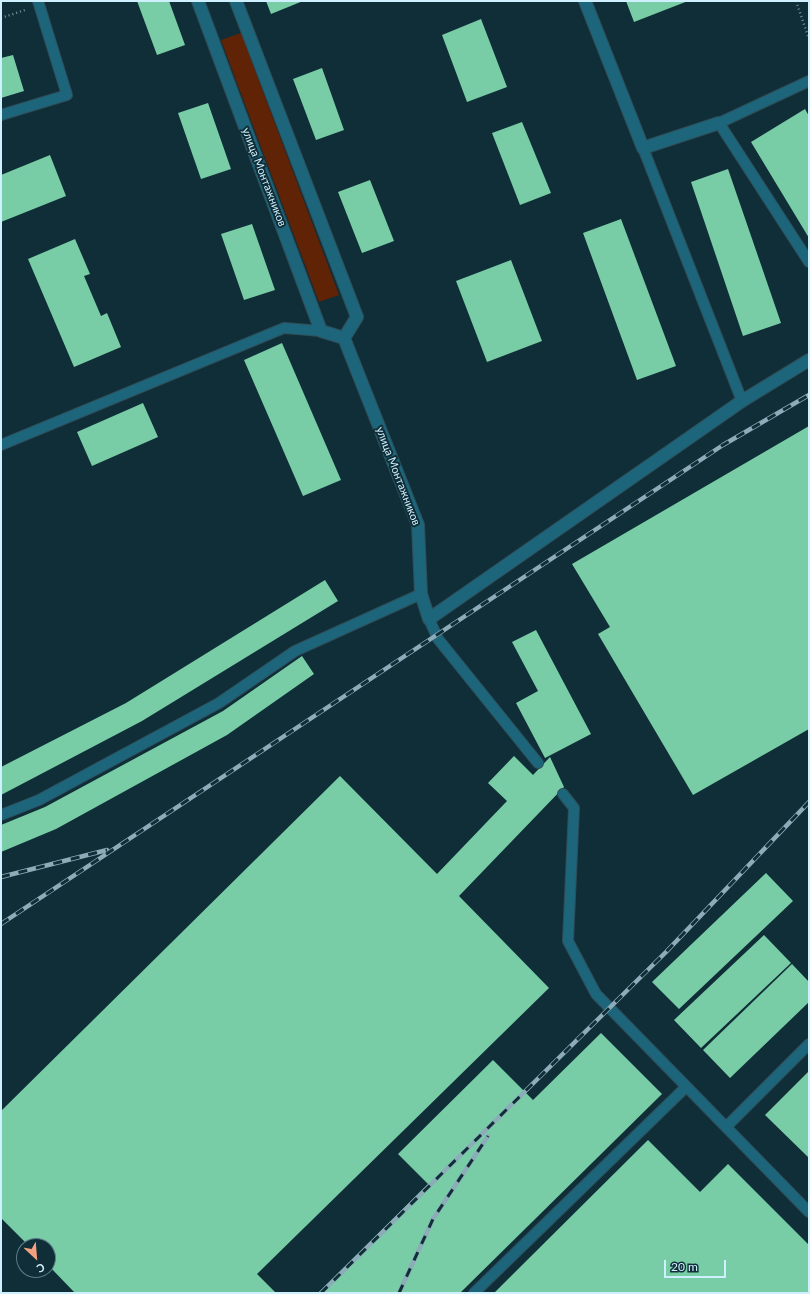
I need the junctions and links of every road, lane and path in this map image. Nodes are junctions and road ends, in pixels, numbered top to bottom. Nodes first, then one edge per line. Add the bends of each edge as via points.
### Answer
1 (38, 1) edge
2 (198, 1) edge
3 (236, 1) edge
4 (585, 1) edge
5 (796, 1) edge
6 (809, 39) edge
7 (809, 81) edge
8 (1, 115) edge
9 (719, 123) junction
10 (643, 148) junction
11 (809, 262) edge
12 (321, 331) junction
13 (344, 338) junction
14 (809, 360) edge
15 (742, 401) junction
16 (1, 446) edge
17 (421, 594) junction
18 (429, 619) junction
19 (538, 763) dead end
20 (563, 794) dead end
21 (1, 815) edge
22 (809, 1044) edge
23 (686, 1087) junction
24 (726, 1127) junction
25 (809, 1212) edge
26 (474, 1293) edge

1 - 8 lane via 67,95
2 - 12 street, улица Монтажников
3 - 13 street via 357,317
4 - 10 street
5 - 6 path
7 - 9 lane
9 - 10 street
9 - 11 lane
10 - 15 lane
12 - 13 street
12 - 16 lane via 284,328
13 - 17 street, улица Монтажников via 418,525
14 - 15 street
15 - 18 street
17 - 18 street, улица Монтажников
17 - 21 lane via 294,650 219,703 39,800
18 - 19 lane via 438,639
20 - 23 lane via 574,808 568,941 596,994
22 - 24 lane
23 - 24 lane
23 - 26 lane
24 - 25 lane

